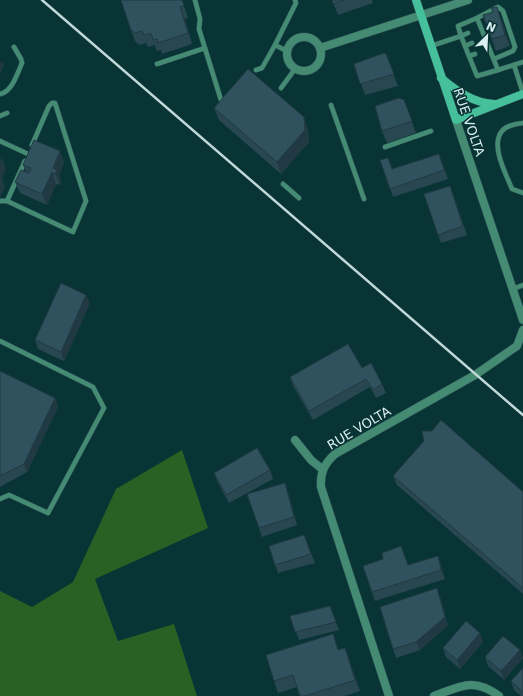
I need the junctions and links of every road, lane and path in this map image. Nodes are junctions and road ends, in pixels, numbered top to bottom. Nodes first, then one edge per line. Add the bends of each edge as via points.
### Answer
1 (195, 0) edge
2 (295, 0) edge
3 (416, 0) edge
4 (468, 0) edge
5 (458, 1) edge
6 (421, 14) junction
7 (477, 18) junction
8 (468, 33) dead end
9 (461, 36) junction
10 (486, 39) junction
11 (480, 41) dead end
12 (472, 43) dead end
13 (275, 44) junction
14 (431, 46) junction
15 (465, 46) junction
16 (14, 47) dead end
17 (205, 48) junction
18 (320, 48) junction
19 (490, 49) junction
20 (287, 51) junction
21 (483, 51) dead end
22 (476, 54) dead end
23 (469, 56) junction
24 (494, 59) junction
25 (523, 62) edge
26 (157, 64) dead end
27 (514, 65) junction
28 (295, 69) junction
29 (256, 70) dead end
30 (498, 70) junction
31 (441, 78) junction
32 (281, 88) dead end
33 (0, 90) edge
34 (6, 93) junction
35 (523, 93) edge
36 (0, 94) edge
37 (221, 100) edge
38 (497, 104) junction
39 (332, 105) dead end
40 (7, 113) dead end
41 (1, 116) edge
42 (456, 120) junction
43 (523, 123) edge
44 (431, 130) dead end
45 (0, 141) edge
46 (385, 147) dead end
47 (28, 154) junction
48 (283, 184) dead end
49 (523, 193) edge
50 (298, 198) dead end
51 (364, 199) dead end
52 (8, 200) junction
53 (0, 201) edge
54 (523, 284) edge
55 (513, 289) junction
56 (523, 320) edge
57 (523, 330) edge
58 (0, 341) edge
59 (295, 440) dead end
60 (322, 469) junction
61 (0, 499) edge
62 (389, 696) edge
63 (434, 696) edge
64 (499, 696) edge

1 - 17 lane
2 - 13 lane
3 - 6 street, RUE VOLTA
4 - 5 street
5 - 6 street
6 - 14 street, RUE VOLTA
6 - 18 street
7 - 9 lane via 458,26
7 - 10 lane
7 - 24 lane via 498,7 503,11 515,47 513,51
8 - 9 lane
9 - 14 lane
9 - 15 lane
10 - 11 lane
10 - 19 lane
12 - 15 lane
13 - 20 lane
13 - 29 lane via 262,68
14 - 31 street, RUE VOLTA
15 - 23 lane
16 - 34 lane via 22,64
17 - 26 lane
17 - 37 lane
18 - 20 street via 313,39 302,37 291,42
18 - 28 street via 321,59 314,68 304,72
19 - 21 lane
19 - 24 lane
20 - 28 street via 287,58
22 - 23 lane
23 - 30 lane via 477,76
24 - 30 lane
25 - 27 lane
27 - 30 lane
27 - 35 lane
28 - 32 lane
31 - 38 street via 472,99 486,104
31 - 42 street, RUE VOLTA
33 - 34 lane
34 - 36 lane
35 - 38 street
38 - 42 street
39 - 51 lane
40 - 41 lane
42 - 55 street, RUE VOLTA
43 - 49 lane via 508,126 497,142 512,189
44 - 46 lane
45 - 47 lane
47 - 52 lane
47 - 52 lane via 49,106 55,104 86,201 73,232
48 - 50 lane
52 - 53 lane
54 - 55 lane
55 - 56 street, RUE VOLTA
57 - 60 street, RUE VOLTA via 517,346 475,375 335,454
58 - 61 lane via 93,387 104,408 48,512 9,494
59 - 60 street
60 - 62 street, RUE VOLTA via 321,487
63 - 64 street via 468,684 484,686

